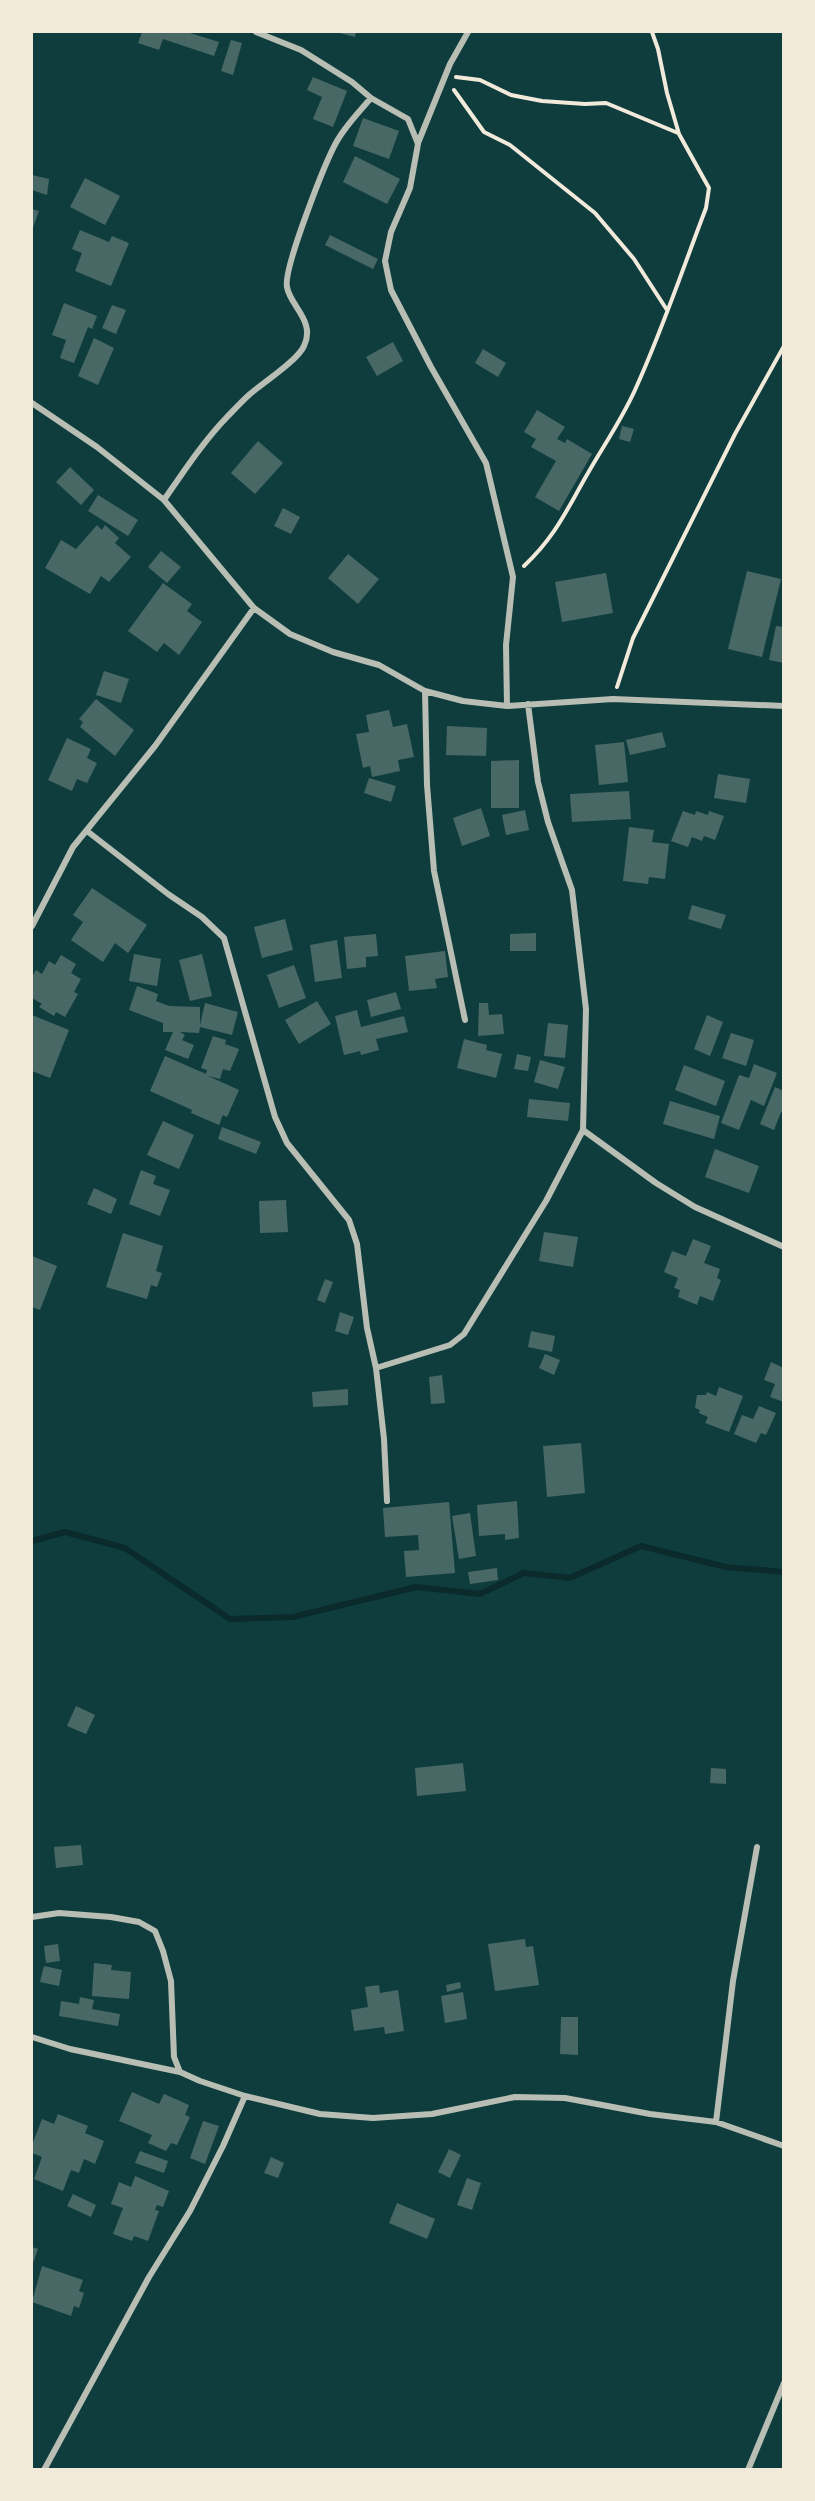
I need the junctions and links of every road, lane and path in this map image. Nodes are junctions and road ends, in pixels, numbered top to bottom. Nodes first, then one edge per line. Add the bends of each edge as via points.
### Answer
1 (256, 32) edge
2 (468, 32) edge
3 (652, 32) edge
4 (450, 64) junction
5 (453, 76) junction
6 (371, 98) junction
7 (679, 134) junction
8 (418, 144) junction
9 (668, 310) junction
10 (783, 346) edge
11 (32, 403) edge
12 (164, 500) junction
13 (513, 577) junction
14 (254, 608) junction
15 (425, 691) junction
16 (613, 699) junction
17 (528, 704) junction
18 (507, 706) junction
19 (783, 706) edge
20 (87, 831) junction
21 (32, 926) edge
22 (465, 1020) dead end
23 (583, 1130) junction
24 (783, 1248) edge
25 (376, 1368) junction
26 (387, 1501) dead end
27 (758, 1847) dead end
28 (32, 1917) edge
29 (32, 2037) edge
30 (180, 2072) junction
31 (245, 2096) junction
32 (716, 2121) junction
33 (783, 2146) edge
34 (783, 2383) edge
35 (44, 2469) edge
36 (748, 2469) edge

1 - 6 street via 302,50
2 - 4 street
3 - 7 path
4 - 5 path
4 - 8 street
5 - 7 path via 480,80 511,95 542,101 606,103
5 - 9 path via 455,92 484,132 510,145 595,213 634,259
6 - 8 street via 408,119
6 - 12 street via 336,142 288,273 286,287 305,321 304,345 225,419
7 - 9 path via 709,188 706,207
8 - 13 street via 410,188 391,232 385,261 391,290 486,463
9 - 13 path via 635,390 561,524
10 - 16 path via 633,638
11 - 12 street via 98,447
12 - 14 street
13 - 18 street via 506,645
14 - 15 street via 290,634 379,665
14 - 20 street via 155,746
15 - 18 street
15 - 22 street via 434,870
16 - 17 street
16 - 19 street
17 - 18 street
17 - 23 street via 538,782 572,890 586,1009
20 - 21 street via 73,847
20 - 25 street via 202,917 224,938 274,1117 287,1143 349,1220 357,1244
23 - 24 street via 695,1207
23 - 25 street via 546,1201 464,1334 450,1345
25 - 26 street
27 - 32 street via 733,1982
28 - 30 street via 59,1913 111,1917 139,1922 154,1931 171,1981 173,2050
29 - 30 street
30 - 31 street
31 - 32 street via 320,2114 373,2118 432,2114 515,2097 565,2098 650,2114
31 - 35 street via 190,2211 149,2277
32 - 33 street
34 - 36 street

